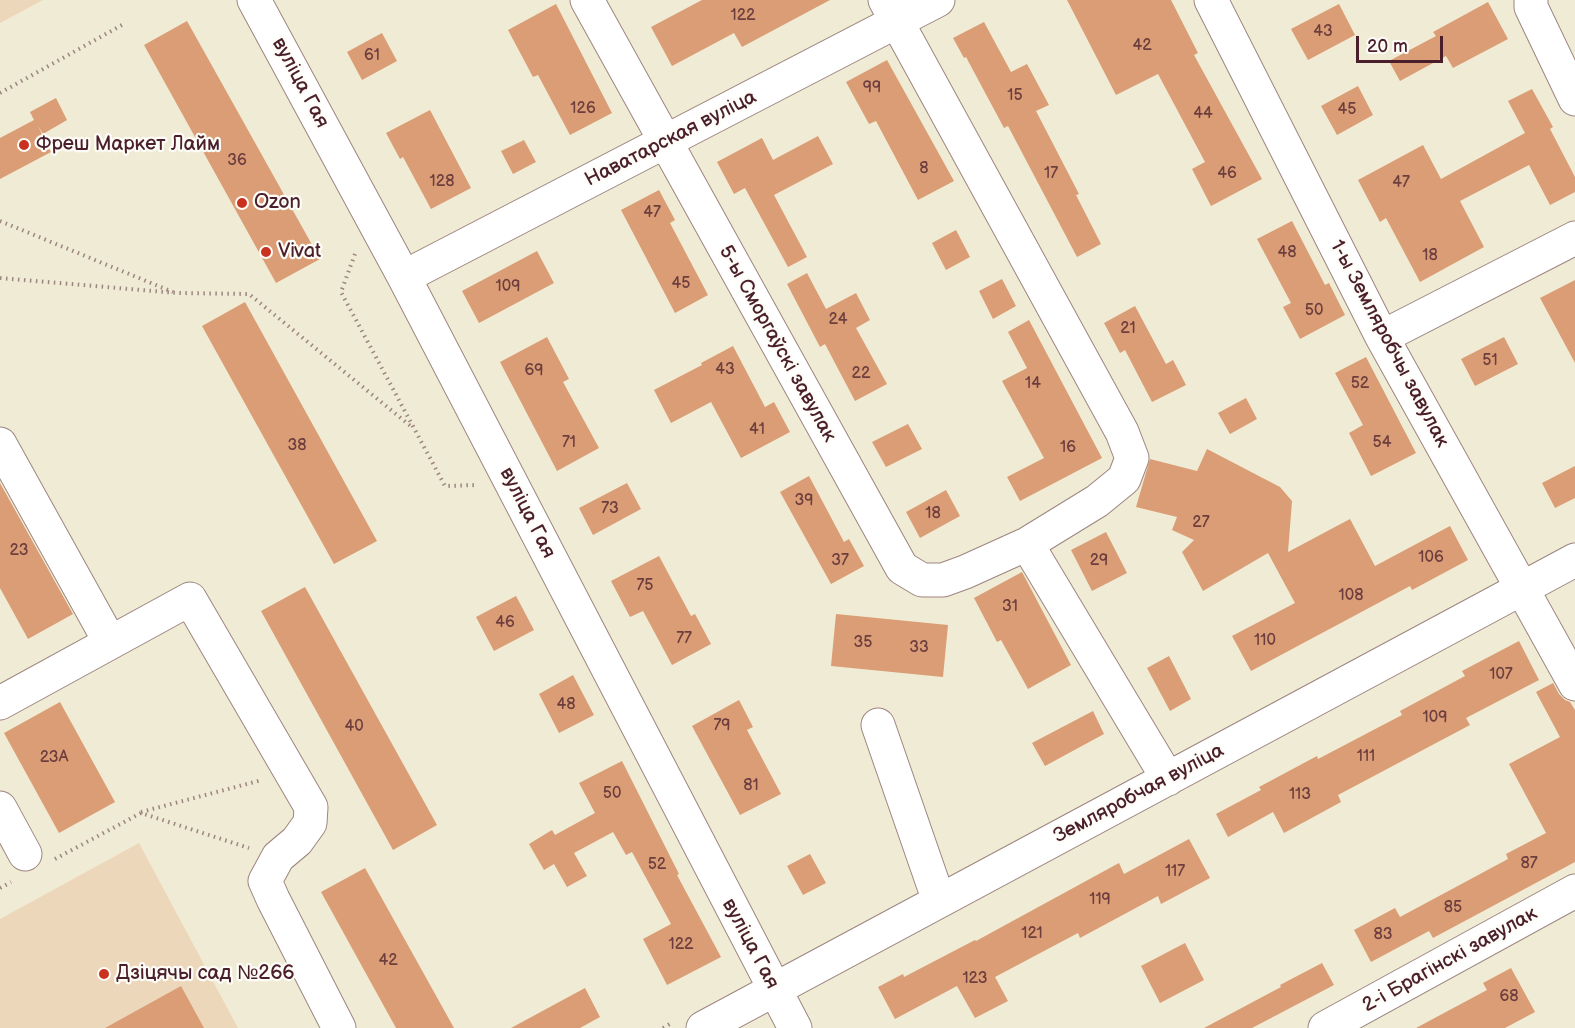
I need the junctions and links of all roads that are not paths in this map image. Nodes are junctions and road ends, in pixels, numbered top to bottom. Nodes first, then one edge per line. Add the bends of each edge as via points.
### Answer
1 (254, 0) edge
2 (586, 0) edge
3 (938, 0) edge
4 (1210, 0) edge
5 (1531, 0) edge
6 (891, 11) edge
7 (1575, 99) edge
8 (665, 143) junction
9 (1575, 238) edge
10 (404, 277) junction
11 (1382, 337) junction
12 (0, 444) edge
13 (1027, 544) junction
14 (1575, 560) edge
15 (1523, 588) junction
16 (110, 642) junction
17 (1575, 684) edge
18 (0, 703) edge
19 (878, 725) dead end
20 (1168, 778) junction
21 (0, 807) edge
22 (25, 854) road end
23 (1575, 891) edge
24 (939, 901) junction
25 (774, 990) junction
26 (692, 1023) edge
27 (339, 1028) edge
28 (795, 1028) edge
29 (1325, 1028) edge

1 - 10 street, вуліца Гая
2 - 8 street, 5-ы Сморгаўскі завулак
3 - 6 street, Наватарская вуліца
4 - 11 street, 1-ы Земляробчы завулак
5 - 7 street via 1531,8
6 - 8 street, Наватарская вуліца
6 - 13 street, 5-ы Сморгаўскі завулак via 1122,432 1132,458 1124,479 1097,501
8 - 10 street, Наватарская вуліца
8 - 13 street, 5-ы Сморгаўскі завулак via 902,568 922,580 943,580
9 - 11 street
10 - 25 street, вуліца Гая
11 - 15 street, 1-ы Земляробчы завулак
12 - 16 street
13 - 20 street
14 - 15 street, Земляробчая вуліца
15 - 17 street, 1-ы Земляробчы завулак
15 - 20 street, Земляробчая вуліца
16 - 18 street
16 - 27 street via 190,599 311,807 310,823 278,857 265,881
19 - 24 street
20 - 24 street, Земляробчая вуліца
21 - 22 street
23 - 29 street, 2-і Брагінскі завулак
24 - 25 street, Земляробчая вуліца
25 - 26 street, Земляробчая вуліца
25 - 28 street, вуліца Гая

